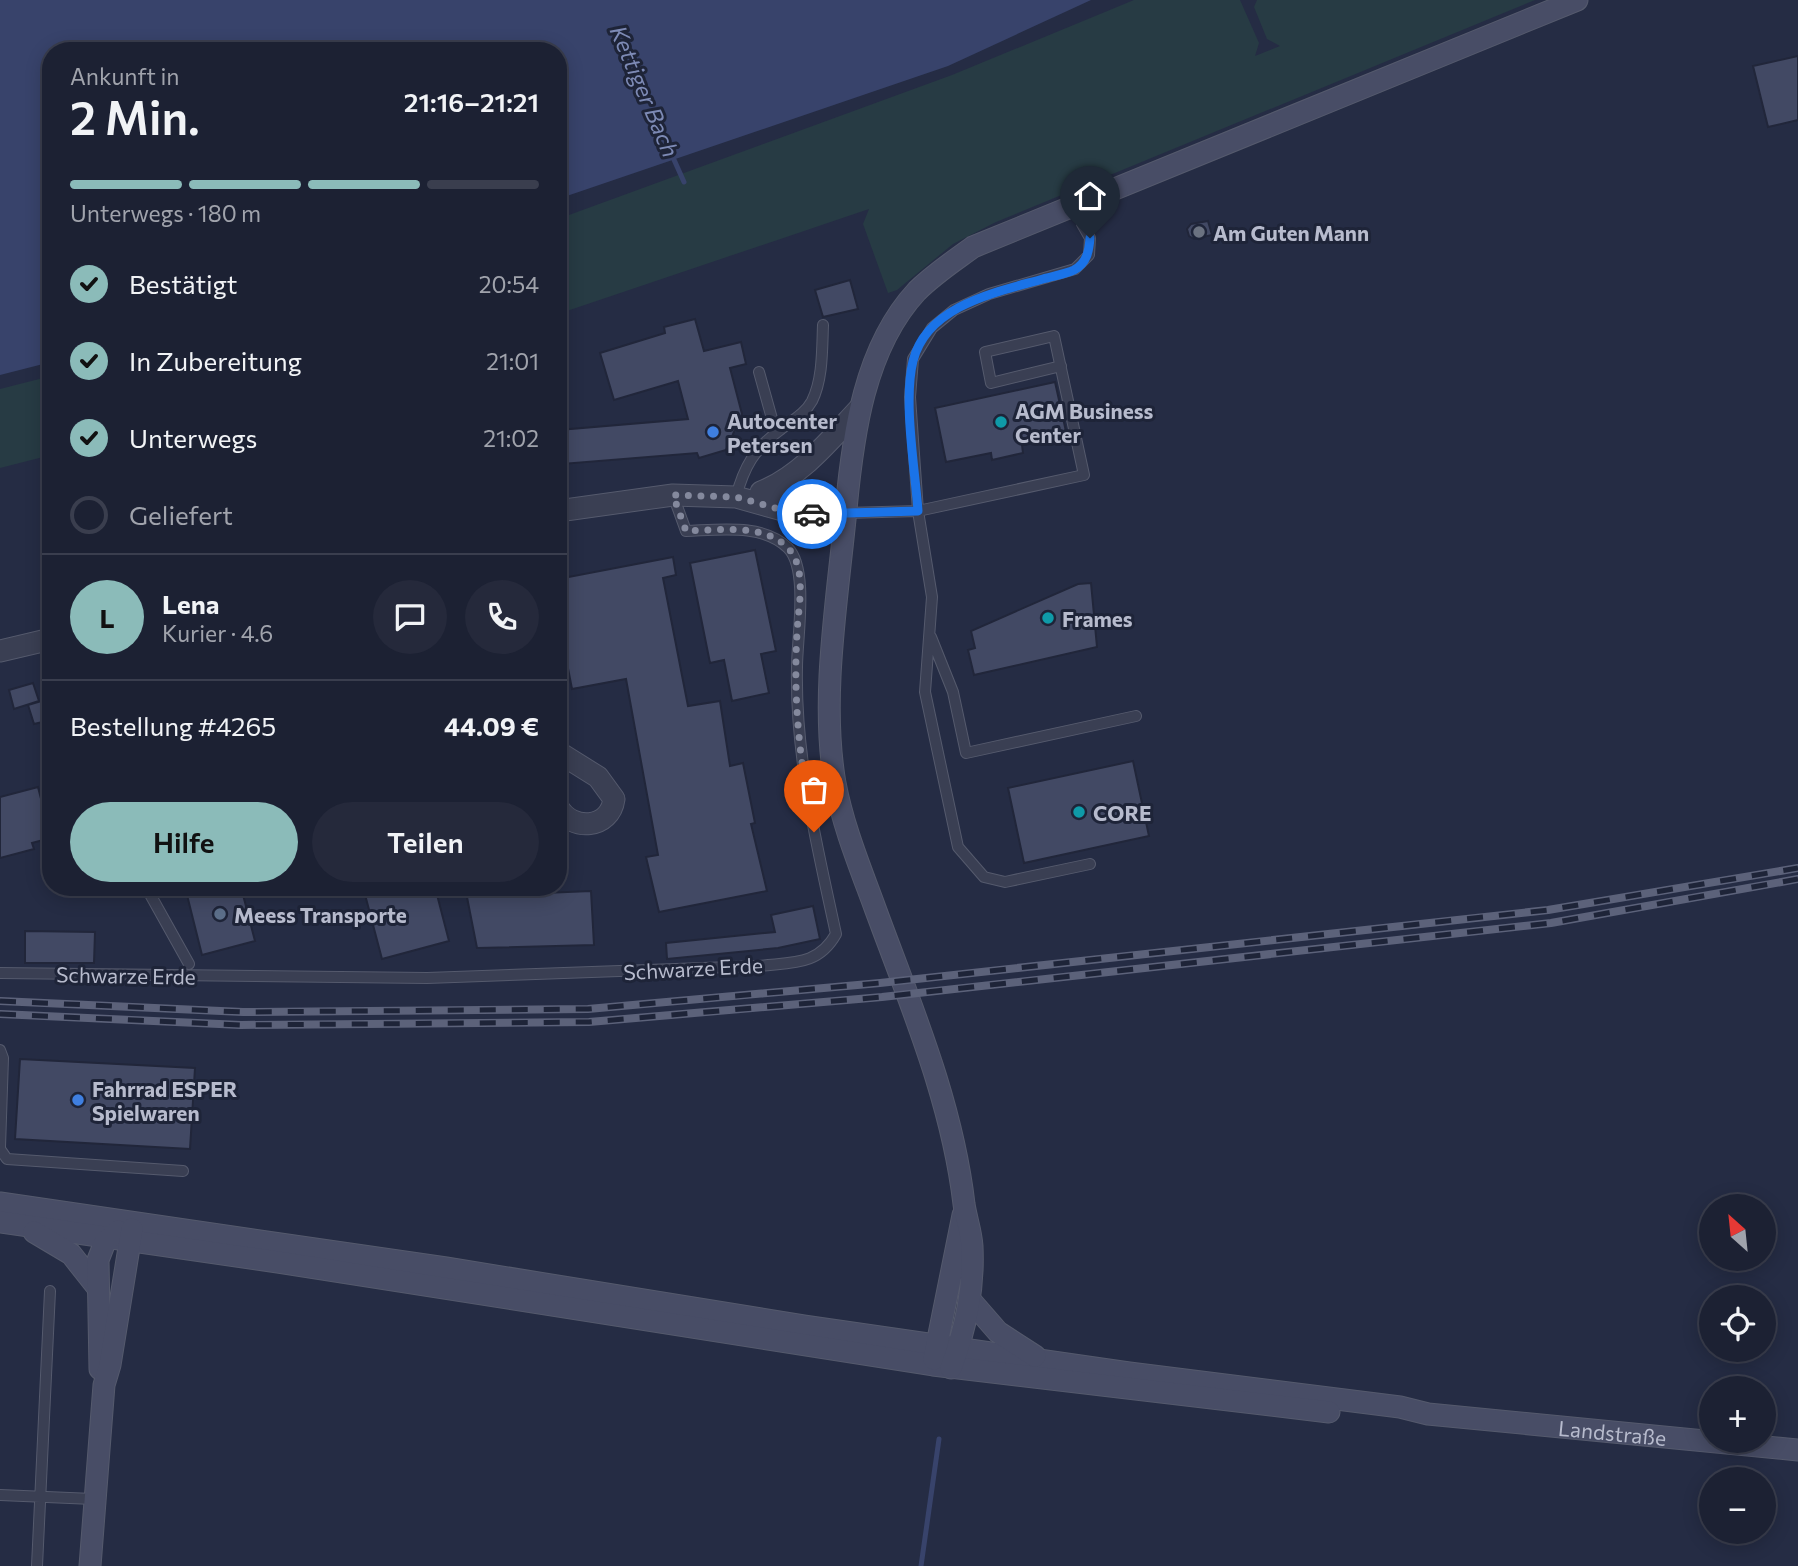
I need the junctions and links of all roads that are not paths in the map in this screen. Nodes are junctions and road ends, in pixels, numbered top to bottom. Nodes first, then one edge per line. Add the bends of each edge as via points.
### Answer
1 (1577, 0) edge
2 (1082, 224) dead end
3 (823, 325) dead end
4 (1061, 366) junction
5 (759, 372) dead end
6 (859, 409) junction
7 (776, 433) junction
8 (761, 492) junction
9 (673, 495) junction
10 (736, 497) junction
11 (567, 509) edge
12 (918, 511) junction
13 (845, 513) junction
14 (929, 634) junction
15 (42, 641) edge
16 (0, 651) edge
17 (1136, 716) dead end
18 (567, 758) edge
19 (567, 818) edge
20 (1090, 864) dead end
21 (151, 896) edge
22 (189, 964) dead end
23 (0, 972) edge
24 (0, 1050) edge
25 (0, 1148) edge
26 (183, 1171) dead end
27 (0, 1203) edge
28 (964, 1206) junction
29 (0, 1222) edge
30 (21, 1225) junction
31 (124, 1233) junction
32 (97, 1287) junction
33 (50, 1291) dead end
34 (971, 1301) junction
35 (945, 1357) junction
36 (1045, 1361) junction
37 (104, 1385) junction
38 (1428, 1415) junction
39 (1798, 1450) edge
40 (0, 1495) edge
41 (40, 1497) junction
42 (93, 1499) junction
43 (37, 1566) edge
44 (90, 1566) edge

1 - 6 street via 974,247 941,270 902,310 886,337
2 - 12 lane via 1090,238 1089,255 1075,269 989,294 954,310 932,328 913,359 910,397
3 - 7 lane via 812,400 802,414
4 - 4 lane via 1054,336 985,352 991,383
4 - 12 lane via 1084,475
5 - 7 lane
6 - 8 street via 783,483
6 - 13 street
7 - 10 lane via 744,467
8 - 10 street
8 - 13 street via 806,493
9 - 10 street
9 - 11 street
9 - 23 lane, Schwarze Erde via 686,531 769,534 790,549 802,584 796,703 803,781 836,934 827,950 811,959 759,966 427,978
10 - 13 street via 797,514
12 - 13 lane
12 - 14 lane via 932,597
13 - 28 street via 830,688 835,783 853,847 948,1111
14 - 17 lane via 953,692 966,753
14 - 20 lane via 925,692 958,848 984,877 1005,882
15 - 16 street
18 - 19 street via 598,777 614,799 605,819 587,825
21 - 22 lane
24 - 25 lane
25 - 26 lane via 7,1160
27 - 31 street
28 - 34 street via 972,1244
28 - 35 street
29 - 30 street
30 - 31 street
30 - 32 street via 71,1254
31 - 32 street via 99,1254
31 - 35 street
31 - 37 street
32 - 37 street
33 - 41 lane
34 - 35 street
34 - 36 street via 998,1332
35 - 36 street
35 - 38 street via 1278,1407 1397,1418
36 - 38 street via 1400,1407
37 - 42 street
38 - 39 street, Landstraße
40 - 41 lane
41 - 42 lane
41 - 43 lane
42 - 44 street

